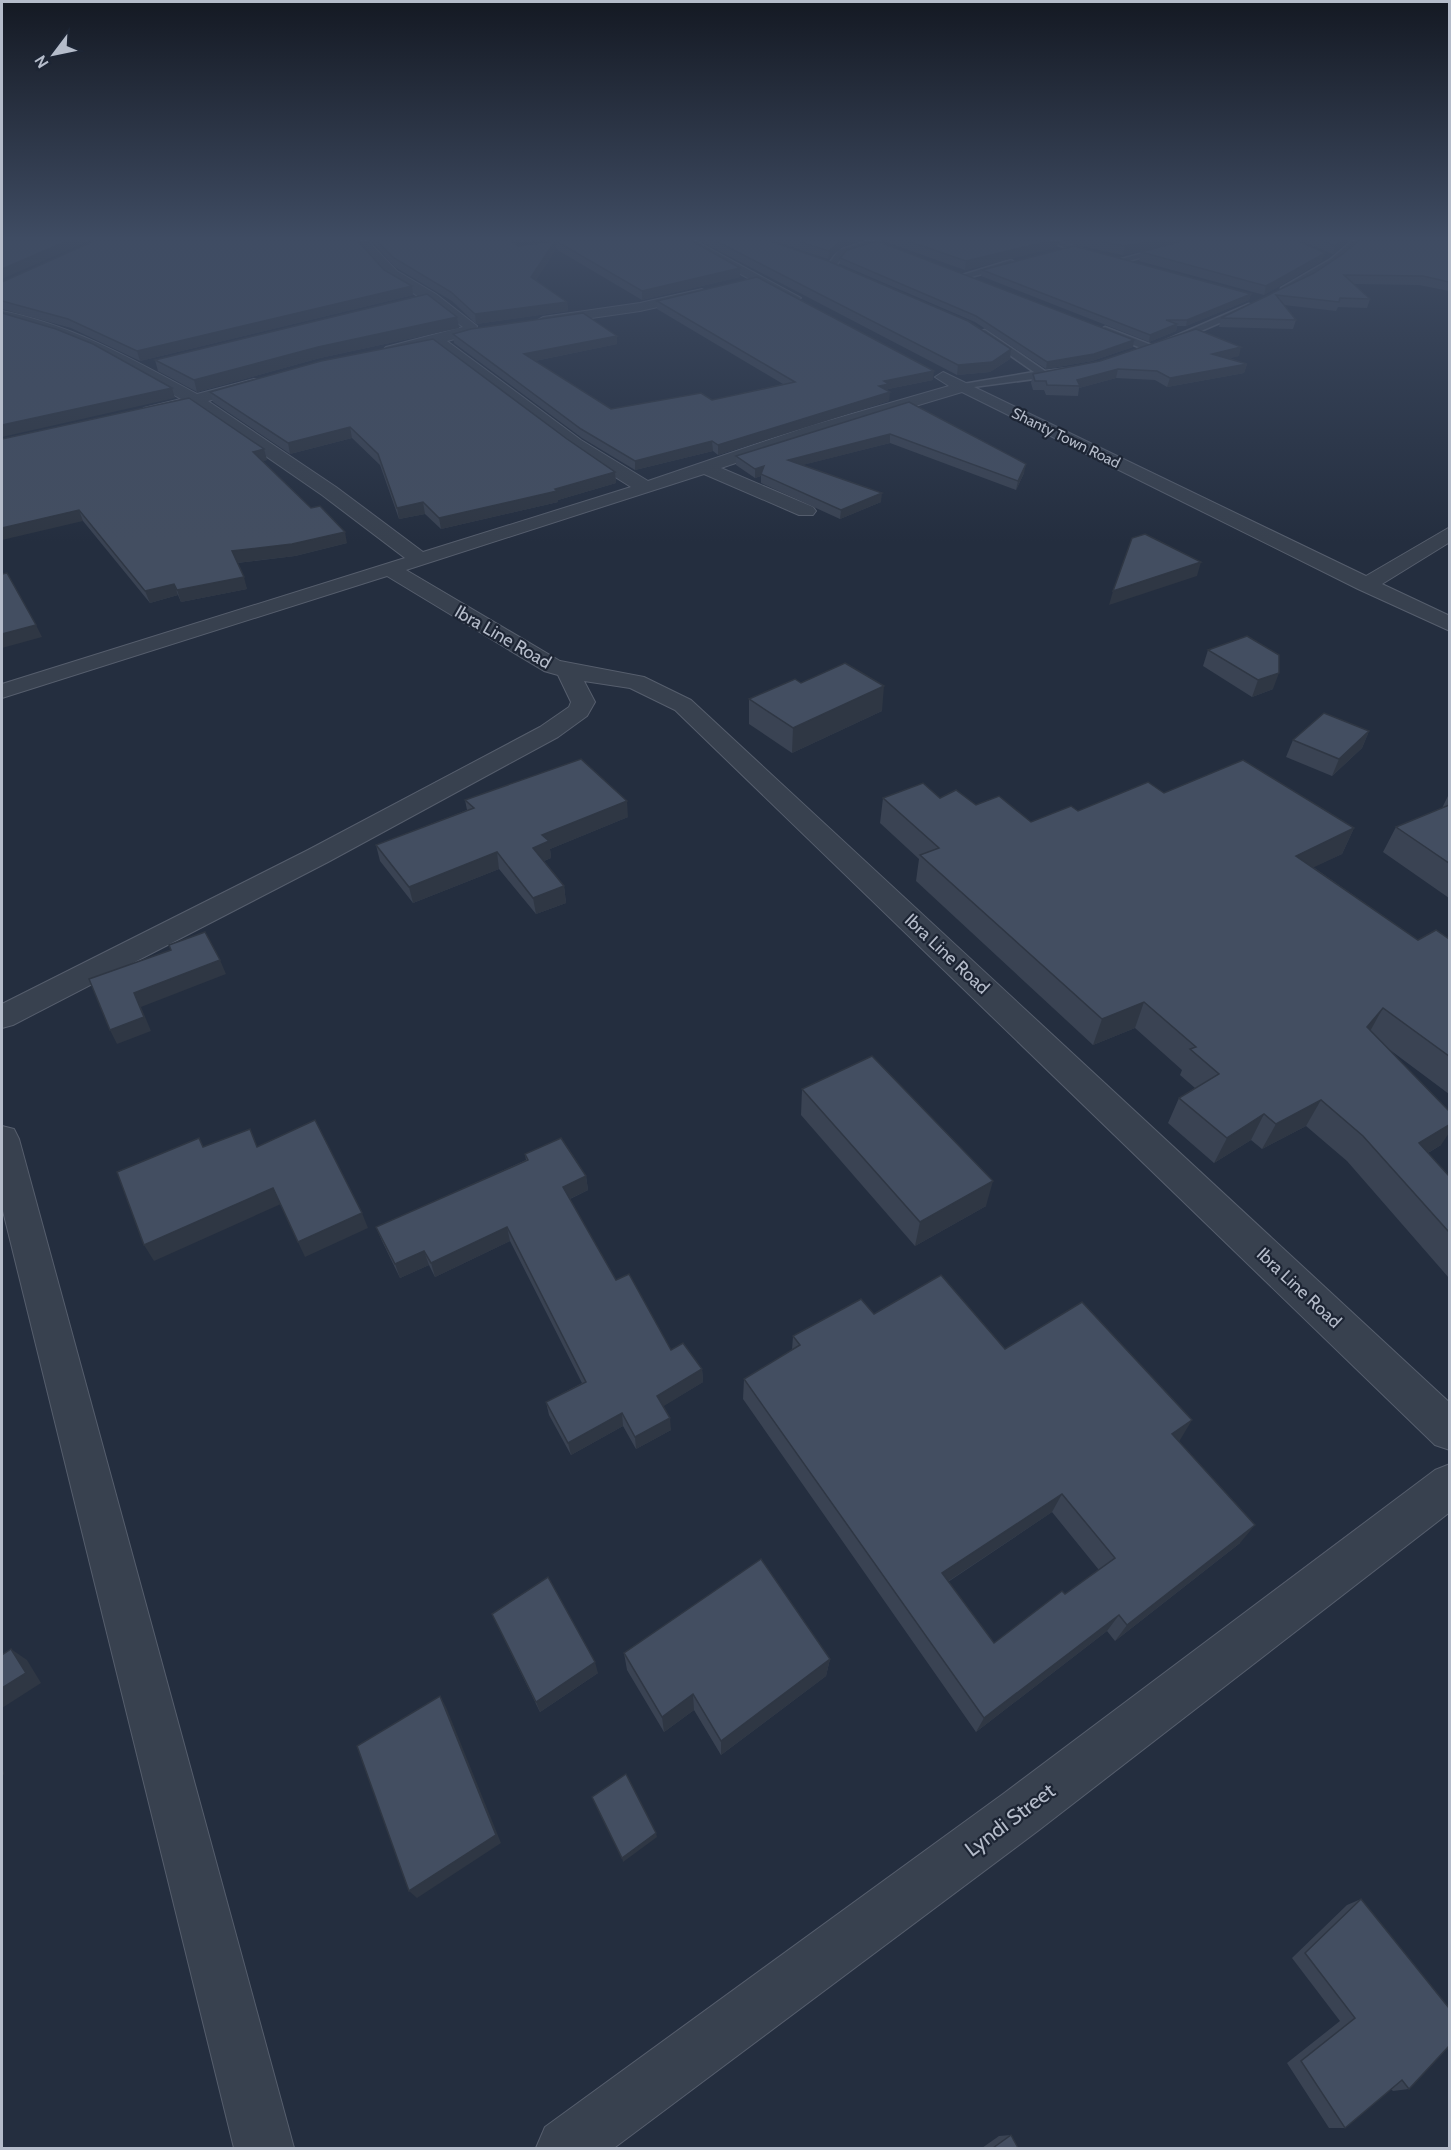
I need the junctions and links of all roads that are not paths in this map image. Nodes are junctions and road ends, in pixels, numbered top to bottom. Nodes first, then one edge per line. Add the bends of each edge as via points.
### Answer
1 (85, 341) edge
2 (436, 341) edge
3 (438, 341) edge
4 (997, 341) edge
5 (1133, 341) edge
6 (1166, 341) edge
7 (1150, 348) junction
8 (377, 352) edge
9 (1132, 355) edge
10 (160, 364) edge
11 (1084, 368) edge
12 (136, 369) junction
13 (933, 371) edge
14 (1043, 374) junction
15 (273, 378) edge
16 (963, 387) junction
17 (196, 401) junction
18 (138, 415) edge
19 (704, 468) junction
20 (646, 488) junction
21 (806, 511) dead end
22 (1449, 532) edge
23 (418, 558) junction
24 (387, 568) junction
25 (1365, 585) junction
26 (1449, 625) edge
27 (568, 672) junction
28 (2, 691) edge
29 (2, 1017) edge
30 (2, 1139) edge
31 (1449, 1431) edge
32 (1449, 1485) edge
33 (264, 2148) edge
34 (566, 2148) edge

1 - 12 street
2 - 8 street
3 - 20 street via 575,444
4 - 14 lane
5 - 7 lane
6 - 7 lane
7 - 9 lane
10 - 12 street
11 - 14 lane
12 - 17 street
13 - 16 street, Shanty Town Road
14 - 16 lane
15 - 17 street
16 - 19 street
16 - 25 street, Shanty Town Road
17 - 18 street
17 - 23 street via 329,491
19 - 20 street
19 - 21 street
20 - 23 street
22 - 25 street
23 - 24 street
24 - 27 street, Ibra Line Road via 537,658
24 - 28 street
25 - 26 street, Shanty Town Road
27 - 29 street via 583,702 579,711 549,732 318,856
27 - 31 street, Ibra Line Road via 636,682 683,705
30 - 33 street
32 - 34 street, Lyndi Street via 1021,1812

